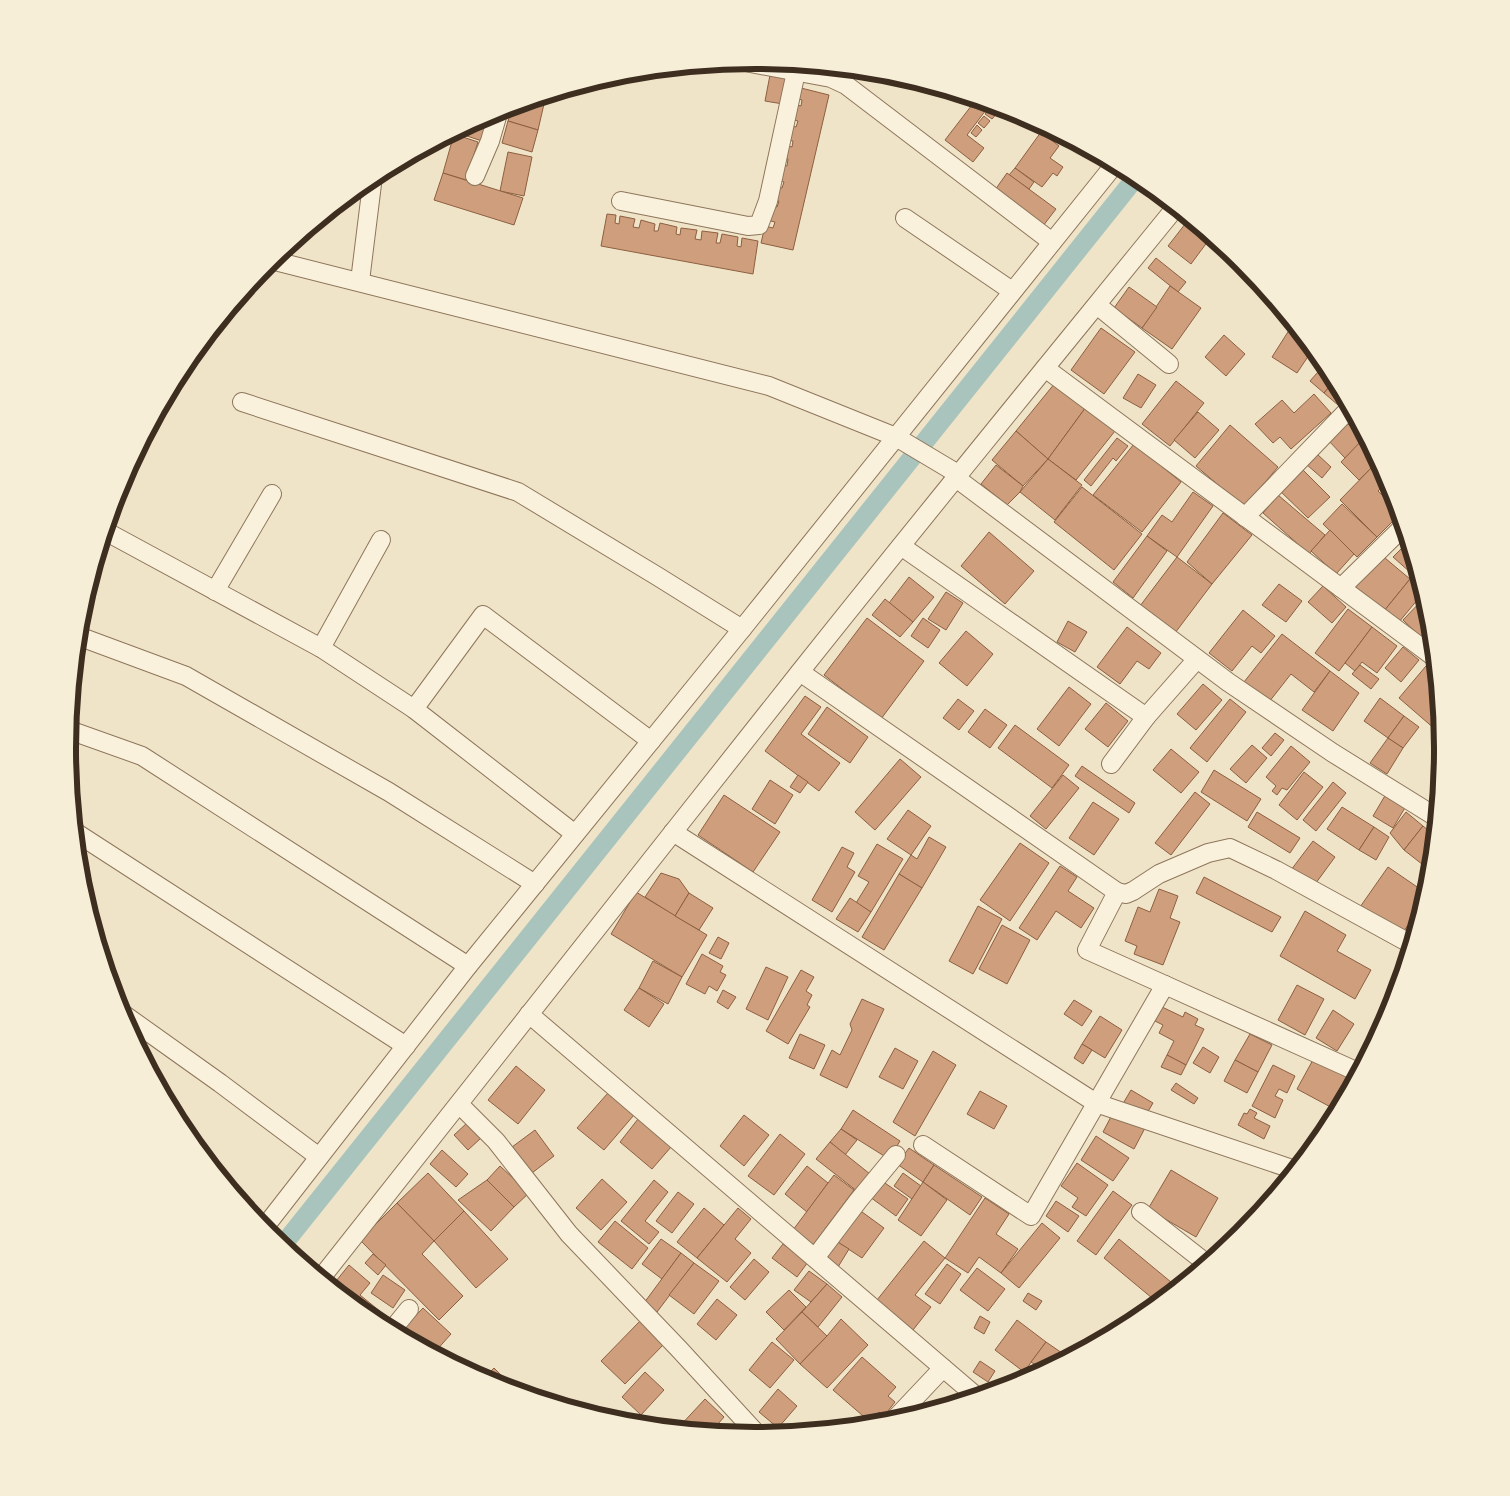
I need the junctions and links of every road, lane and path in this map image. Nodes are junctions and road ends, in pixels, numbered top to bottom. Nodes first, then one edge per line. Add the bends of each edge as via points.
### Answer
1 (783, 70) edge
2 (796, 72) junction
3 (497, 119) edge
4 (1110, 170) edge
5 (475, 176) dead end
6 (372, 188) edge
7 (621, 201) dead end
8 (1172, 212) edge
9 (905, 218) dead end
10 (1052, 242) junction
11 (281, 262) edge
12 (360, 281) junction
13 (1012, 291) junction
14 (1097, 305) junction
15 (1169, 364) dead end
16 (1045, 368) junction
17 (242, 402) dead end
18 (1345, 413) edge
19 (896, 436) junction
20 (957, 476) junction
21 (272, 494) dead end
22 (1245, 517) junction
23 (1399, 532) edge
24 (111, 534) edge
25 (381, 540) dead end
26 (901, 546) junction
27 (1341, 588) junction
28 (215, 591) junction
29 (742, 630) junction
30 (85, 639) edge
31 (321, 648) junction
32 (1426, 649) edge
33 (1197, 659) junction
34 (800, 672) junction
35 (414, 709) junction
36 (1146, 717) junction
37 (76, 733) edge
38 (651, 741) junction
39 (1111, 764) dead end
40 (1431, 814) edge
41 (673, 832) junction
42 (575, 834) junction
43 (82, 836) edge
44 (535, 884) junction
45 (1117, 892) junction
46 (1406, 941) edge
47 (468, 966) junction
48 (1165, 985) junction
49 (529, 1014) junction
50 (133, 1021) edge
51 (406, 1046) junction
52 (1353, 1070) edge
53 (1096, 1103) junction
54 (460, 1105) junction
55 (923, 1145) dead end
56 (896, 1154) dead end
57 (319, 1157) junction
58 (1289, 1168) edge
59 (1141, 1212) dead end
60 (269, 1222) edge
61 (815, 1258) junction
62 (1202, 1260) edge
63 (325, 1274) edge
64 (409, 1309) dead end
65 (396, 1324) edge
66 (943, 1368) junction
67 (971, 1392) edge
68 (903, 1411) edge
69 (751, 1427) edge

1 - 2 street
2 - 7 street via 772,182 759,225 748,226
2 - 10 street via 831,78 846,85
3 - 5 street
4 - 10 street
6 - 12 street
8 - 14 street
9 - 13 street
10 - 13 street
11 - 12 street
12 - 19 street via 769,386
13 - 19 street
14 - 15 street
14 - 16 street
16 - 20 street
16 - 22 street
17 - 29 street via 518,492
18 - 22 street
19 - 20 street
19 - 29 street
20 - 26 street
20 - 33 street
21 - 28 street
22 - 27 street
23 - 27 street
24 - 28 street
25 - 31 street
26 - 34 street
26 - 36 street
27 - 32 street
28 - 31 street
29 - 38 street
30 - 44 street via 186,676 389,792
31 - 35 street
33 - 36 street
33 - 40 street via 1333,753
34 - 41 street
34 - 45 street
35 - 38 street via 482,615
35 - 42 street
36 - 39 street
37 - 47 street via 142,756
38 - 42 street
41 - 49 street
41 - 53 street
42 - 44 street
43 - 51 street
44 - 47 street
45 - 46 street via 1126,894 1160,874 1230,848
45 - 48 street via 1087,950
47 - 51 street
48 - 52 street
48 - 53 street
49 - 54 street
49 - 61 street
50 - 57 street
51 - 57 street
53 - 55 street via 1031,1216
53 - 58 street
54 - 63 street
54 - 69 street via 496,1140 569,1234
56 - 61 street
57 - 60 street
59 - 62 street
61 - 66 street
64 - 65 street
66 - 67 street
66 - 68 street

